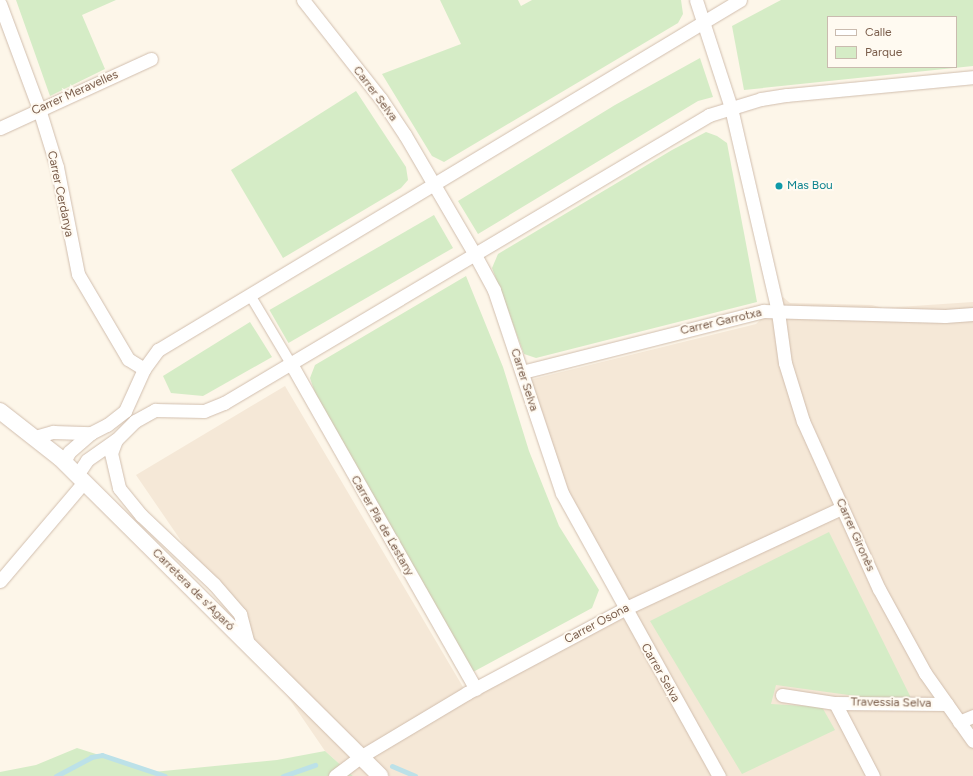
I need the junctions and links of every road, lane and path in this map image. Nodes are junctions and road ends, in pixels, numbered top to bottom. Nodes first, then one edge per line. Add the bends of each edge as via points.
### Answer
1 (303, 0) edge
2 (696, 0) edge
3 (740, 0) edge
4 (0, 4) edge
5 (702, 21) junction
6 (151, 59) dead end
7 (973, 77) edge
8 (731, 108) junction
9 (39, 109) junction
10 (0, 128) edge
11 (434, 184) junction
12 (474, 253) junction
13 (250, 295) junction
14 (778, 312) junction
15 (973, 314) edge
16 (290, 362) junction
17 (144, 369) junction
18 (522, 372) junction
19 (0, 410) edge
20 (91, 433) junction
21 (35, 437) junction
22 (116, 440) junction
23 (64, 462) junction
24 (80, 479) junction
25 (842, 508) junction
26 (0, 581) edge
27 (624, 608) junction
28 (249, 647) junction
29 (476, 689) junction
30 (782, 695) dead end
31 (835, 703) junction
32 (947, 704) junction
33 (973, 716) edge
34 (959, 722) junction
35 (973, 741) edge
36 (360, 757) junction
37 (335, 776) edge
38 (380, 776) edge
39 (720, 776) edge
40 (873, 776) edge

1 - 11 street, Carrer Selva via 381,99
2 - 5 street
3 - 5 street
4 - 9 street, Carrer Cerdanya
5 - 8 street, Carrer Gironès
5 - 11 street
6 - 9 street, Carrer Meravelles
7 - 8 street via 787,95
8 - 12 street via 684,128
8 - 14 street, Carrer Gironès
9 - 10 street, Carrer Meravelles
9 - 17 street, Carrer Cerdanya via 57,167 78,274 128,359
11 - 12 street, Carrer Selva
11 - 13 street
12 - 16 street
12 - 18 street, Carrer Selva via 494,290
13 - 16 street
13 - 17 street via 158,350
14 - 15 street, Carrer Garrotxa via 945,316
14 - 18 street, Carrer Garrotxa via 756,312
14 - 25 street, Carrer Gironès via 786,363 803,421
16 - 22 street via 224,403 204,411 155,410 135,421
16 - 29 street, Carrer Pla de Ľestany
17 - 20 street via 126,411
18 - 27 street, Carrer Selva via 562,493
19 - 21 street, Carretera de s'Agaró
20 - 21 street via 53,432
20 - 23 street via 69,452
21 - 23 street, Carretera de s'Agaró
22 - 24 street via 87,460
22 - 28 street via 111,453 119,488 141,515 214,584 240,614
23 - 24 street, Carretera de s'Agaró
24 - 26 street
24 - 28 street, Carretera de s'Agaró
25 - 27 street, Carrer Osona
25 - 32 street, Carrer Gironès via 879,589 925,673
27 - 29 street, Carrer Osona
27 - 39 street, Carrer Selva
28 - 36 street, Carretera de s'Agaró
29 - 36 street, Carrer Osona
30 - 31 street, Travessia Selva
31 - 32 street, Travessia Selva
31 - 40 street, Travessia Selva
32 - 34 street, Carrer Gironès
33 - 34 street
34 - 35 street, Carrer Gironès
36 - 37 street, Carrer Osona
36 - 38 street, Carretera de s'Agaró

